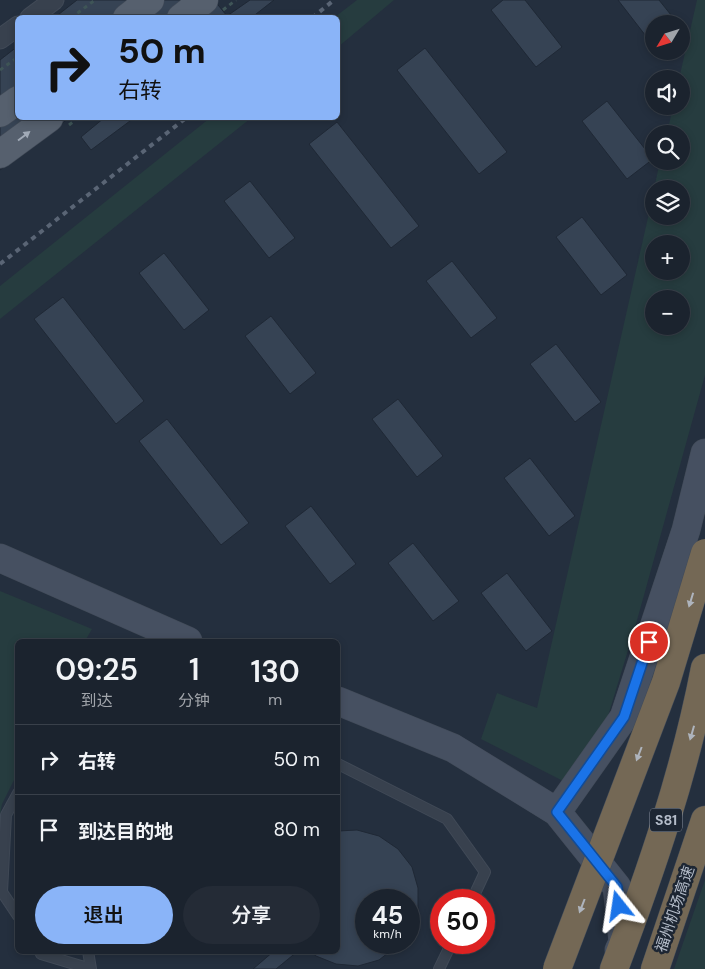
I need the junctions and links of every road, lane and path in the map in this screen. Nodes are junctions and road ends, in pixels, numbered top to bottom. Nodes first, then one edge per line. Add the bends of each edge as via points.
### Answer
1 (54, 0) edge
2 (94, 0) edge
3 (150, 0) edge
4 (204, 0) edge
5 (34, 15) edge
6 (75, 15) edge
7 (130, 15) edge
8 (185, 15) edge
9 (15, 28) edge
10 (0, 39) edge
11 (15, 59) edge
12 (0, 70) edge
13 (15, 102) edge
14 (0, 113) edge
15 (46, 120) edge
16 (0, 154) edge
17 (705, 453) edge
18 (705, 553) edge
19 (0, 558) edge
20 (177, 639) edge
21 (705, 668) edge
22 (340, 702) edge
23 (340, 765) edge
24 (15, 798) edge
25 (557, 812) junction
26 (705, 820) edge
27 (478, 889) edge
28 (15, 912) edge
29 (48, 954) edge
30 (88, 954) edge
31 (446, 954) edge
32 (91, 969) edge
33 (439, 969) edge
34 (557, 969) edge
35 (608, 969) edge
36 (614, 969) edge
37 (654, 969) edge

1 - 5 street
2 - 6 path
3 - 7 main road
4 - 8 main road
9 - 10 street
11 - 12 path
13 - 14 main road
16 -> 15 main road
17 - 25 main road via 686,530 624,717
18 -> 34 highway, bridge via 666,682
19 - 20 main road
21 -> 36 highway, S81 via 694,724 655,858
22 - 25 main road via 453,748
23 - 27 lane via 447,819 486,872
24 - 28 lane via 6,815 2,892
25 - 35 main road via 617,887 623,942
26 - 37 highway, 福州机场高速 / S81
29 - 32 lane
30 - 32 lane
31 - 33 lane

